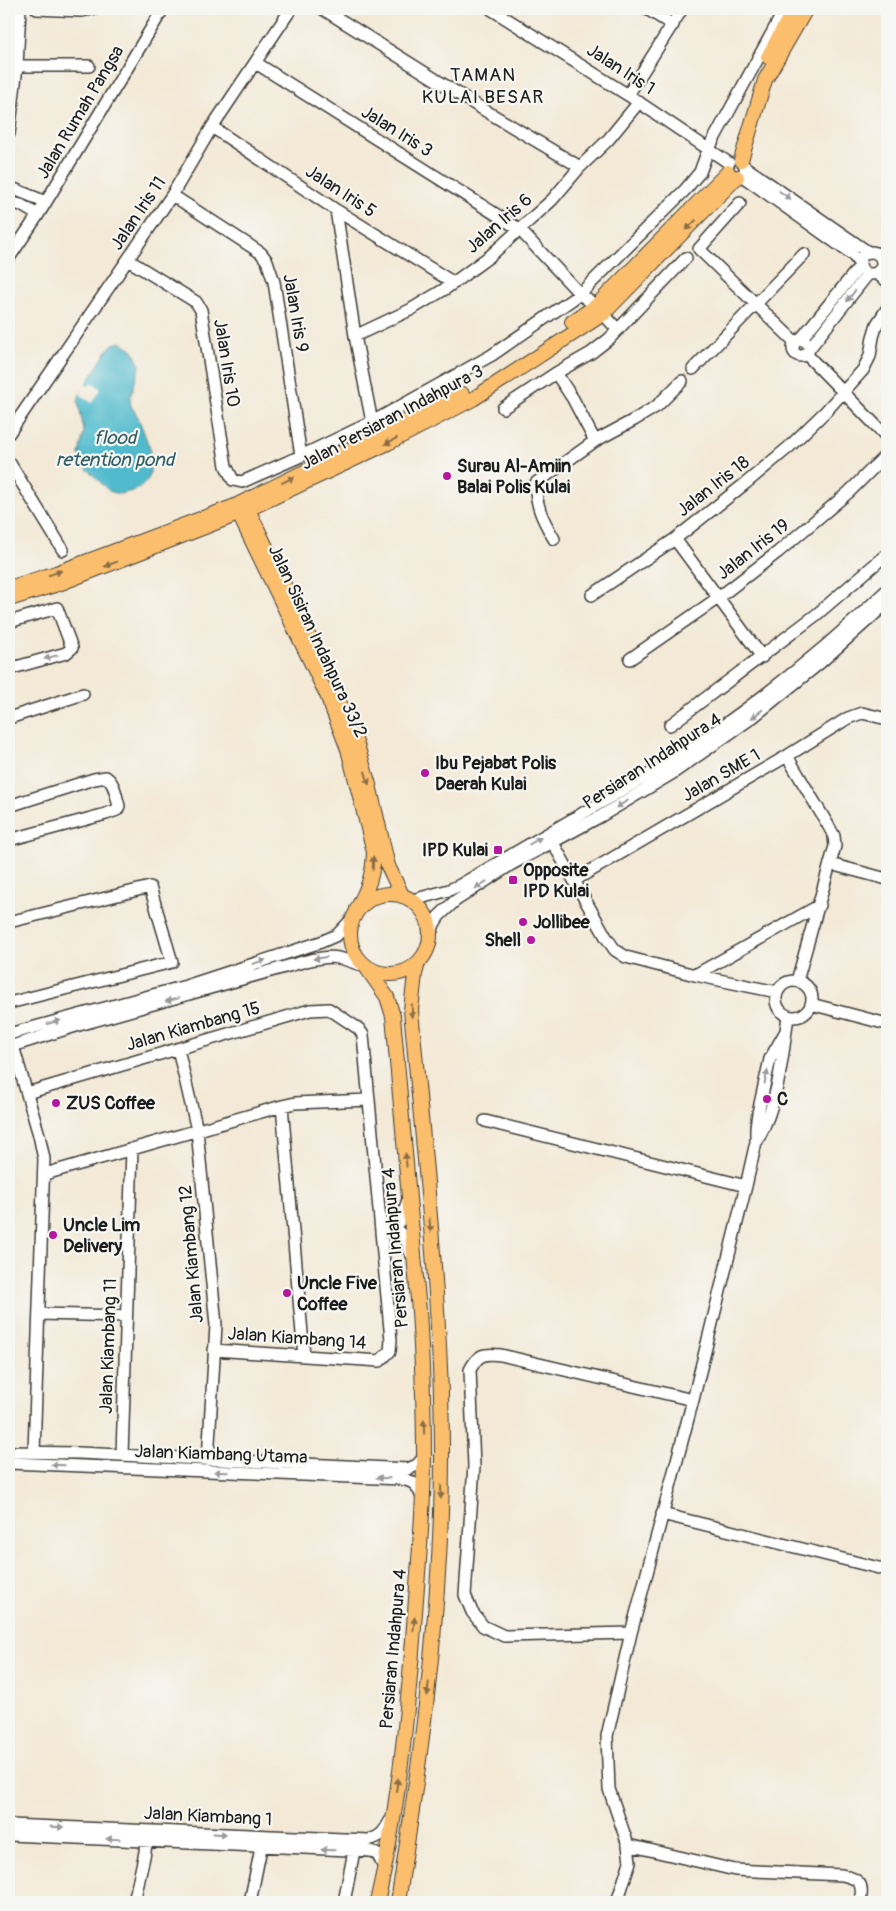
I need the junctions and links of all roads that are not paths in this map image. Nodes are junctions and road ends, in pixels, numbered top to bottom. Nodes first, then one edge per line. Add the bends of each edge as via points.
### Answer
1 (20, 9) edge
2 (37, 9) edge
3 (92, 9) edge
4 (163, 9) edge
5 (291, 9) edge
6 (323, 9) edge
7 (491, 9) edge
8 (647, 9) edge
9 (682, 9) edge
10 (785, 9) edge
11 (793, 9) edge
12 (806, 9) edge
13 (672, 25) junction
14 (256, 63) junction
15 (17, 66) junction
16 (89, 66) dead end
17 (628, 95) junction
18 (638, 102) junction
19 (212, 127) junction
20 (9, 134) edge
21 (708, 150) junction
22 (580, 168) junction
23 (736, 168) junction
24 (9, 186) edge
25 (685, 190) junction
26 (172, 195) junction
27 (9, 202) edge
28 (46, 202) junction
29 (740, 203) dead end
30 (702, 206) junction
31 (336, 210) junction
32 (38, 215) junction
33 (519, 228) junction
34 (868, 252) junction
35 (804, 254) dead end
36 (9, 258) edge
37 (686, 258) dead end
38 (128, 260) junction
39 (872, 268) edge
40 (887, 281) edge
41 (454, 283) junction
42 (580, 294) junction
43 (755, 303) junction
44 (887, 309) edge
45 (599, 310) junction
46 (829, 314) junction
47 (618, 330) junction
48 (356, 336) junction
49 (798, 340) junction
50 (808, 351) junction
51 (693, 369) dead end
52 (556, 374) junction
53 (682, 381) dead end
54 (845, 392) junction
55 (503, 408) dead end
56 (372, 422) junction
57 (9, 433) edge
58 (887, 436) edge
59 (595, 441) junction
60 (887, 454) edge
61 (301, 456) junction
62 (9, 462) edge
63 (241, 508) junction
64 (554, 539) dead end
65 (675, 539) junction
66 (63, 550) dead end
67 (887, 554) edge
68 (9, 588) edge
69 (887, 590) edge
70 (592, 595) dead end
71 (718, 598) junction
72 (9, 600) edge
73 (887, 603) edge
74 (9, 622) edge
75 (762, 657) junction
76 (630, 659) dead end
77 (9, 669) edge
78 (83, 694) dead end
79 (9, 718) edge
80 (887, 718) edge
81 (670, 725) dead end
82 (788, 756) junction
83 (9, 806) edge
84 (9, 840) edge
85 (553, 843) junction
86 (830, 864) junction
87 (887, 879) edge
88 (575, 880) junction
89 (408, 898) junction
90 (820, 905) junction
91 (355, 914) junction
92 (9, 922) edge
93 (430, 936) junction
94 (418, 963) junction
95 (366, 967) junction
96 (696, 975) junction
97 (797, 981) junction
98 (776, 992) junction
99 (9, 1003) edge
100 (811, 1004) junction
101 (788, 1016) junction
102 (887, 1024) edge
103 (9, 1034) edge
104 (363, 1035) joint
105 (11, 1047) edge
106 (178, 1049) junction
107 (27, 1093) junction
108 (369, 1100) junction
109 (282, 1106) junction
110 (485, 1120) dead end
111 (197, 1130) junction
112 (132, 1149) junction
113 (45, 1174) junction
114 (746, 1186) junction
115 (409, 1195) junction
116 (381, 1229) junction
117 (415, 1265) junction
118 (39, 1314) junction
119 (126, 1316) junction
120 (214, 1350) junction
121 (304, 1356) junction
122 (693, 1400) junction
123 (9, 1452) edge
124 (34, 1452) junction
125 (122, 1455) junction
126 (424, 1457) junction
127 (208, 1460) junction
128 (9, 1464) edge
129 (422, 1497) junction
130 (662, 1514) junction
131 (887, 1570) edge
132 (631, 1633) junction
133 (393, 1814) junction
134 (9, 1825) edge
135 (147, 1835) junction
136 (9, 1836) edge
137 (628, 1845) junction
138 (261, 1848) junction
139 (354, 1851) junction
140 (385, 1869) junction
141 (134, 1902) edge
142 (250, 1902) edge
143 (344, 1902) edge
144 (377, 1902) edge
145 (398, 1902) edge
146 (618, 1902) edge
147 (860, 1902) edge

1 - 15 street
2 - 3 street
4 - 28 street, Jalan Rumah Pangsa
5 - 14 street, Jalan Iris 11
6 - 22 street
7 - 17 street, Jalan Iris 1
8 - 13 street
9 - 13 street
10 - 21 street
11 - 23 main road via 756,79
12 - 23 main road via 765,80
13 - 17 street
14 - 19 street, Jalan Iris 11
14 - 33 street, Jalan Iris 3
15 - 16 street
15 - 20 street
17 - 18 street, Jalan Iris 1
18 - 21 street, Jalan Iris 1
18 - 22 street, Jalan Iris 6 via 608,140
19 - 26 street, Jalan Iris 11
19 - 31 street, Jalan Iris 5
21 - 23 street, Jalan Iris 1
21 - 25 street via 700,172
22 - 33 street, Jalan Iris 6 via 552,200
23 - 30 main road, Jalan Persiaran Indahpura 3
23 -> 34 street
23 - 39 street
24 - 28 street
25 - 30 street
25 - 42 street
26 - 38 street, Jalan Iris 11
26 - 61 street, Jalan Iris 9 via 261,253 268,261
27 - 32 street
28 - 32 street, Jalan Rumah Pangsa
29 - 43 street via 700,249
30 - 45 main road, Jalan Persiaran Indahpura 3
31 - 41 street, Jalan Iris 5
31 - 48 street
32 - 36 street, Jalan Rumah Pangsa
33 - 41 street, Jalan Iris 6 via 490,256
33 - 42 street, Jalan Iris 3
34 - 39 street via 862,256
34 - 39 street via 878,254
35 - 43 street
37 - 47 street
38 - 57 street, Jalan Iris 11
38 - 61 street, Jalan Iris 10 via 196,302 201,310 226,466 233,480 242,482
39 - 40 street
39 - 46 street
41 - 48 street, Jalan Iris 6 via 410,310
42 - 45 street, Jalan Iris 3
42 - 56 street via 492,355
43 - 49 street
43 - 51 street
44 - 54 street, Jalan Iris 18 via 877,324 870,356 863,370
45 - 47 street, Jalan Iris 3
45 - 63 main road, Jalan Persiaran Indahpura 3 via 473,399 388,443
46 - 49 street
46 - 50 street
47 - 52 street via 591,353
48 - 56 street
49 - 50 street via 793,346 795,354 800,356
50 - 54 street
52 - 55 street
52 - 59 street
53 - 59 street via 657,406
54 - 58 street
54 - 65 street, Jalan Iris 18 via 790,446
56 - 61 street
59 - 64 street via 536,483 538,510
60 - 71 street, Jalan Iris 19 via 850,492
62 - 66 street
68 -> 63 main road, Jalan Persiaran Indahpura 3
63 -> 72 main road, Jalan Persiaran Indahpura 3 via 61,583
63 -> 89 main road, Jalan Sisiran Indahpura 33/2 via 302,620 335,692 357,745 388,866
91 -> 63 main road, Jalan Sisiran Indahpura 33/2 via 370,884 374,852 348,749 327,695
65 - 70 street, Jalan Iris 18
65 - 71 street
67 - 75 street
89 -> 69 street, Persiaran Indahpura 4 via 460,885 688,750 768,693
71 - 75 street
71 - 76 street, Jalan Iris 19
73 -> 85 street, Persiaran Indahpura 4 via 752,717 686,764
74 -> 77 street via 58,608 72,648 66,653
75 - 81 street
78 - 79 street
80 - 82 street, Jalan SME 1 via 862,713 848,718
82 - 86 street via 834,836
82 - 88 street, Jalan SME 1
83 - 84 street via 106,777 113,786 119,806 106,814
85 - 88 street
85 -> 93 street, Persiaran Indahpura 4 via 512,864 446,908
86 - 87 street
86 - 90 street
88 - 96 street via 606,937 620,954
89 - 91 main road via 390,893 378,895 366,900
89 - 93 main road via 423,910 429,922
90 - 96 street
90 - 97 street
91 - 95 main road via 349,932 350,946
103 -> 91 street via 186,986 321,942 337,935
92 - 99 street via 150,887 172,962
93 - 94 main road via 429,946
94 - 95 main road via 393,974 379,973
94 -> 145 main road via 411,1010 438,1308 442,1446 440,1534 431,1660 421,1754
95 -> 105 street via 339,956 314,959
115 -> 95 main road, Persiaran Indahpura 4 via 393,1016 387,997
96 - 98 street
97 - 98 street via 781,985
97 - 100 street via 809,989
98 - 101 street via 777,1006
100 - 101 street via 802,1014
100 - 102 street
101 - 114 street via 786,1031 770,1059
104 - 106 street, Jalan Kiambang 15 via 329,1009 320,1008
104 - 108 street, Jalan Kiambang 14
105 - 107 street
106 - 107 street, Jalan Kiambang 15
106 - 111 street, Jalan Kiambang 12
107 - 113 street via 39,1134
108 - 109 street
108 - 116 street, Jalan Kiambang 14
109 - 111 street
109 - 121 street
110 - 114 street
111 - 112 street
111 - 120 street, Jalan Kiambang 12 via 216,1325
112 - 113 street
112 - 119 street, Jalan Kiambang 11
113 - 118 street
114 - 122 street
115 - 116 street via 400,1220
115 - 117 main road, Persiaran Indahpura 4
116 - 117 street via 402,1234
116 - 121 street, Jalan Kiambang 14 via 390,1350 380,1362
126 -> 117 main road, Persiaran Indahpura 4 via 422,1360
118 - 119 street
118 - 124 street
119 - 125 street, Jalan Kiambang 11
120 - 121 street, Jalan Kiambang 14
120 - 127 street, Jalan Kiambang 12
122 - 130 street
122 - 132 street via 487,1353 476,1359 470,1370 474,1466 466,1595 472,1612 484,1626 504,1636
123 - 124 street, Jalan Kiambang Utama
124 - 125 street, Jalan Kiambang Utama
125 - 127 street, Jalan Kiambang Utama
126 - 127 street, Jalan Kiambang Utama via 408,1469
126 - 129 main road, Persiaran Indahpura 4
129 -> 128 street, Jalan Kiambang Utama via 417,1485 411,1480 401,1479
133 -> 129 main road, Persiaran Indahpura 4 via 405,1732
130 - 131 street
130 - 132 street
132 - 137 street via 607,1736 609,1788
135 -> 133 street, Jalan Kiambang 1 via 368,1840 384,1833
133 - 140 main road, Persiaran Indahpura 4
134 -> 135 street, Jalan Kiambang 1
135 -> 136 street, Jalan Kiambang 1
135 - 138 street, Jalan Kiambang 1
135 - 141 street
137 - 146 street via 630,1862
137 - 147 street via 735,1870 855,1878 862,1892
139 -> 138 street, Jalan Kiambang 1
138 - 142 street
139 - 140 street, Jalan Kiambang 1 via 371,1851 378,1855
139 - 143 street
140 - 144 main road, Persiaran Indahpura 4

